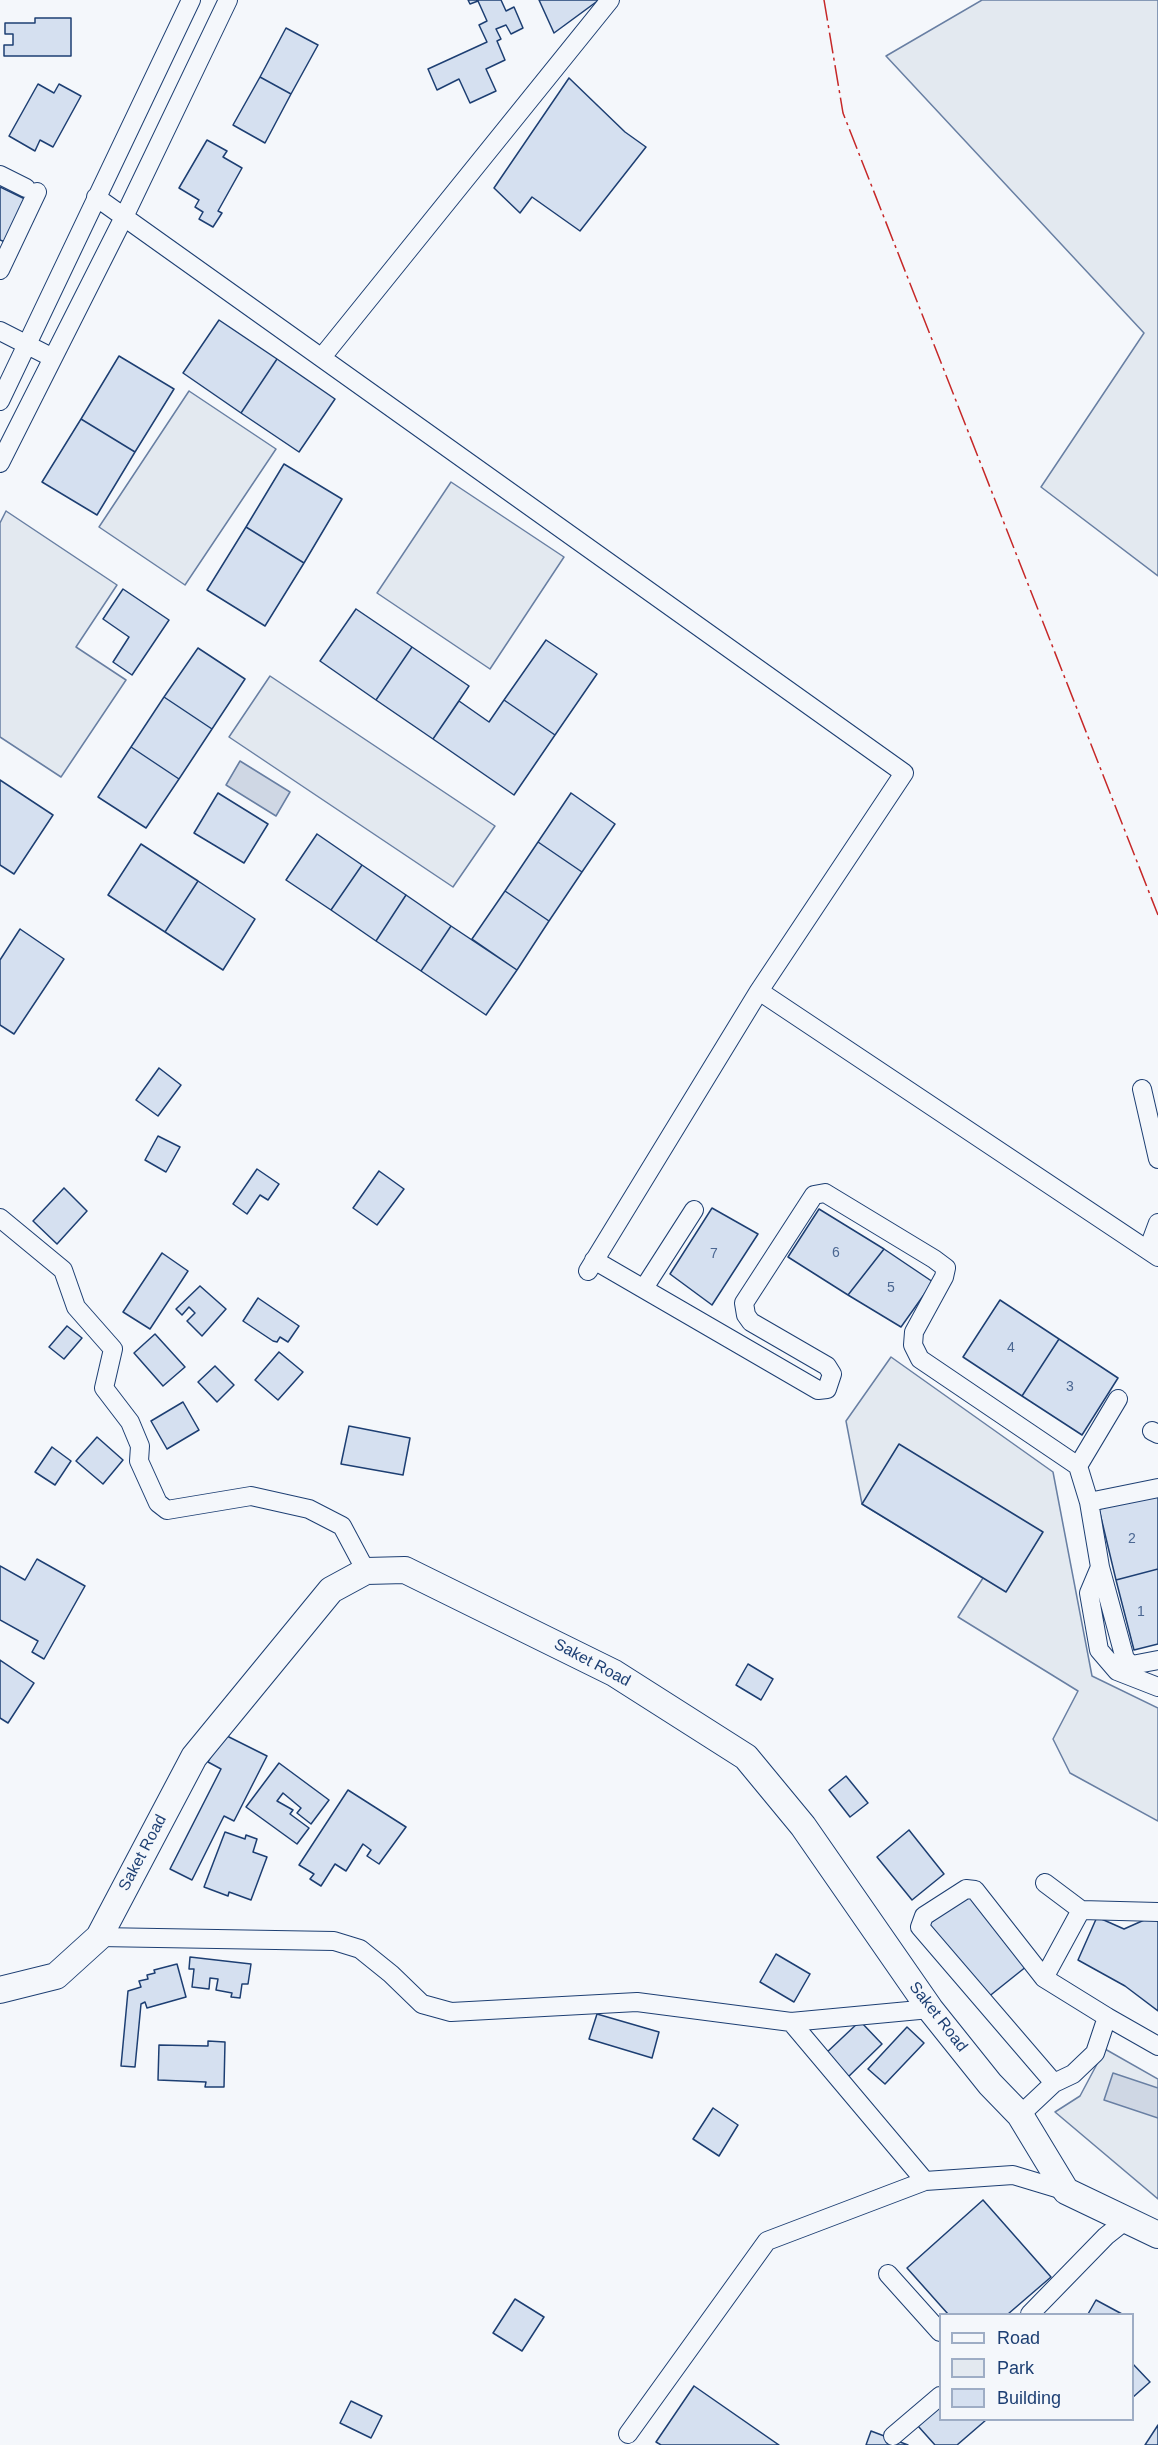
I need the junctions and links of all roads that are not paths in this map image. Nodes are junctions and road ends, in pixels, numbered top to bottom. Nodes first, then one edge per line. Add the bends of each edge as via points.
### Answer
1 (191, 0) edge
2 (228, 0) edge
3 (610, 0) edge
4 (0, 175) edge
5 (96, 197) junction
6 (124, 217) junction
7 (0, 270) edge
8 (0, 331) edge
9 (27, 344) junction
10 (322, 357) junction
11 (53, 358) junction
12 (0, 401) edge
13 (0, 463) edge
14 (759, 991) junction
15 (1142, 1089) dead end
16 (1158, 1159) edge
17 (694, 1210) dead end
18 (0, 1218) edge
19 (1158, 1223) edge
20 (1153, 1254) edge
21 (644, 1288) junction
22 (1118, 1399) dead end
23 (1078, 1466) junction
24 (1158, 1488) edge
25 (1089, 1502) junction
26 (1100, 1567) junction
27 (366, 1571) junction
28 (1158, 1660) edge
29 (1158, 1687) edge
30 (1045, 1883) dead end
31 (1082, 1910) junction
32 (1158, 1912) edge
33 (99, 1937) junction
34 (1044, 1978) junction
35 (0, 1990) edge
36 (930, 2009) junction
37 (1107, 2017) junction
38 (791, 2022) junction
39 (1158, 2046) edge
40 (1054, 2083) junction
41 (1020, 2115) junction
42 (925, 2181) junction
43 (1066, 2191) junction
44 (1125, 2220) junction
45 (1158, 2235) edge
46 (888, 2274) dead end
47 (1031, 2313) edge
48 (939, 2331) edge
49 (939, 2397) edge
50 (628, 2434) dead end
51 (893, 2436) dead end

1 - 5 street
2 - 6 street
3 - 10 street
4 - 7 street via 32,190
5 - 6 street
5 - 9 street
6 - 10 street
6 - 11 street
8 - 9 street
9 - 11 street
9 - 12 street
10 - 14 street via 904,773
11 - 13 street
14 - 20 street
14 - 21 street via 591,1266
15 - 16 street
17 - 21 street
18 - 27 street via 63,1270 76,1307 113,1349 104,1388 130,1422 140,1446 139,1461 158,1503 167,1510 251,1496 309,1509 342,1526
19 - 20 street
21 - 23 street via 818,1390 827,1389 832,1374 827,1366 752,1322 744,1302 814,1195 825,1193 946,1268 914,1332 913,1345 920,1359
22 - 23 street
23 - 25 street
24 - 25 street
25 - 26 street
26 - 28 street via 1125,1659 1132,1665
26 - 29 street via 1089,1593 1099,1650 1117,1671
27 - 33 main road, Saket Road via 331,1590 194,1757
27 - 36 main road, Saket Road via 405,1570 614,1672 746,1757 803,1826
30 - 31 street
31 - 32 street
31 - 34 street
33 - 35 main road, Saket Road via 56,1976
33 - 38 street via 334,1941 360,1949 422,2004 451,2012 637,2002
34 - 37 street
34 - 40 street via 975,1890 966,1889 924,1916 920,1927
36 - 38 street
36 - 41 main road, Saket Road
37 - 39 street
37 - 40 street via 1095,2053 1073,2074
38 - 42 street
40 - 41 street
41 - 43 main road, Saket Road
42 - 43 street via 1013,2175
42 - 50 street via 768,2241
43 - 44 main road
44 - 45 main road
44 - 47 street
46 - 48 street
49 - 51 street

